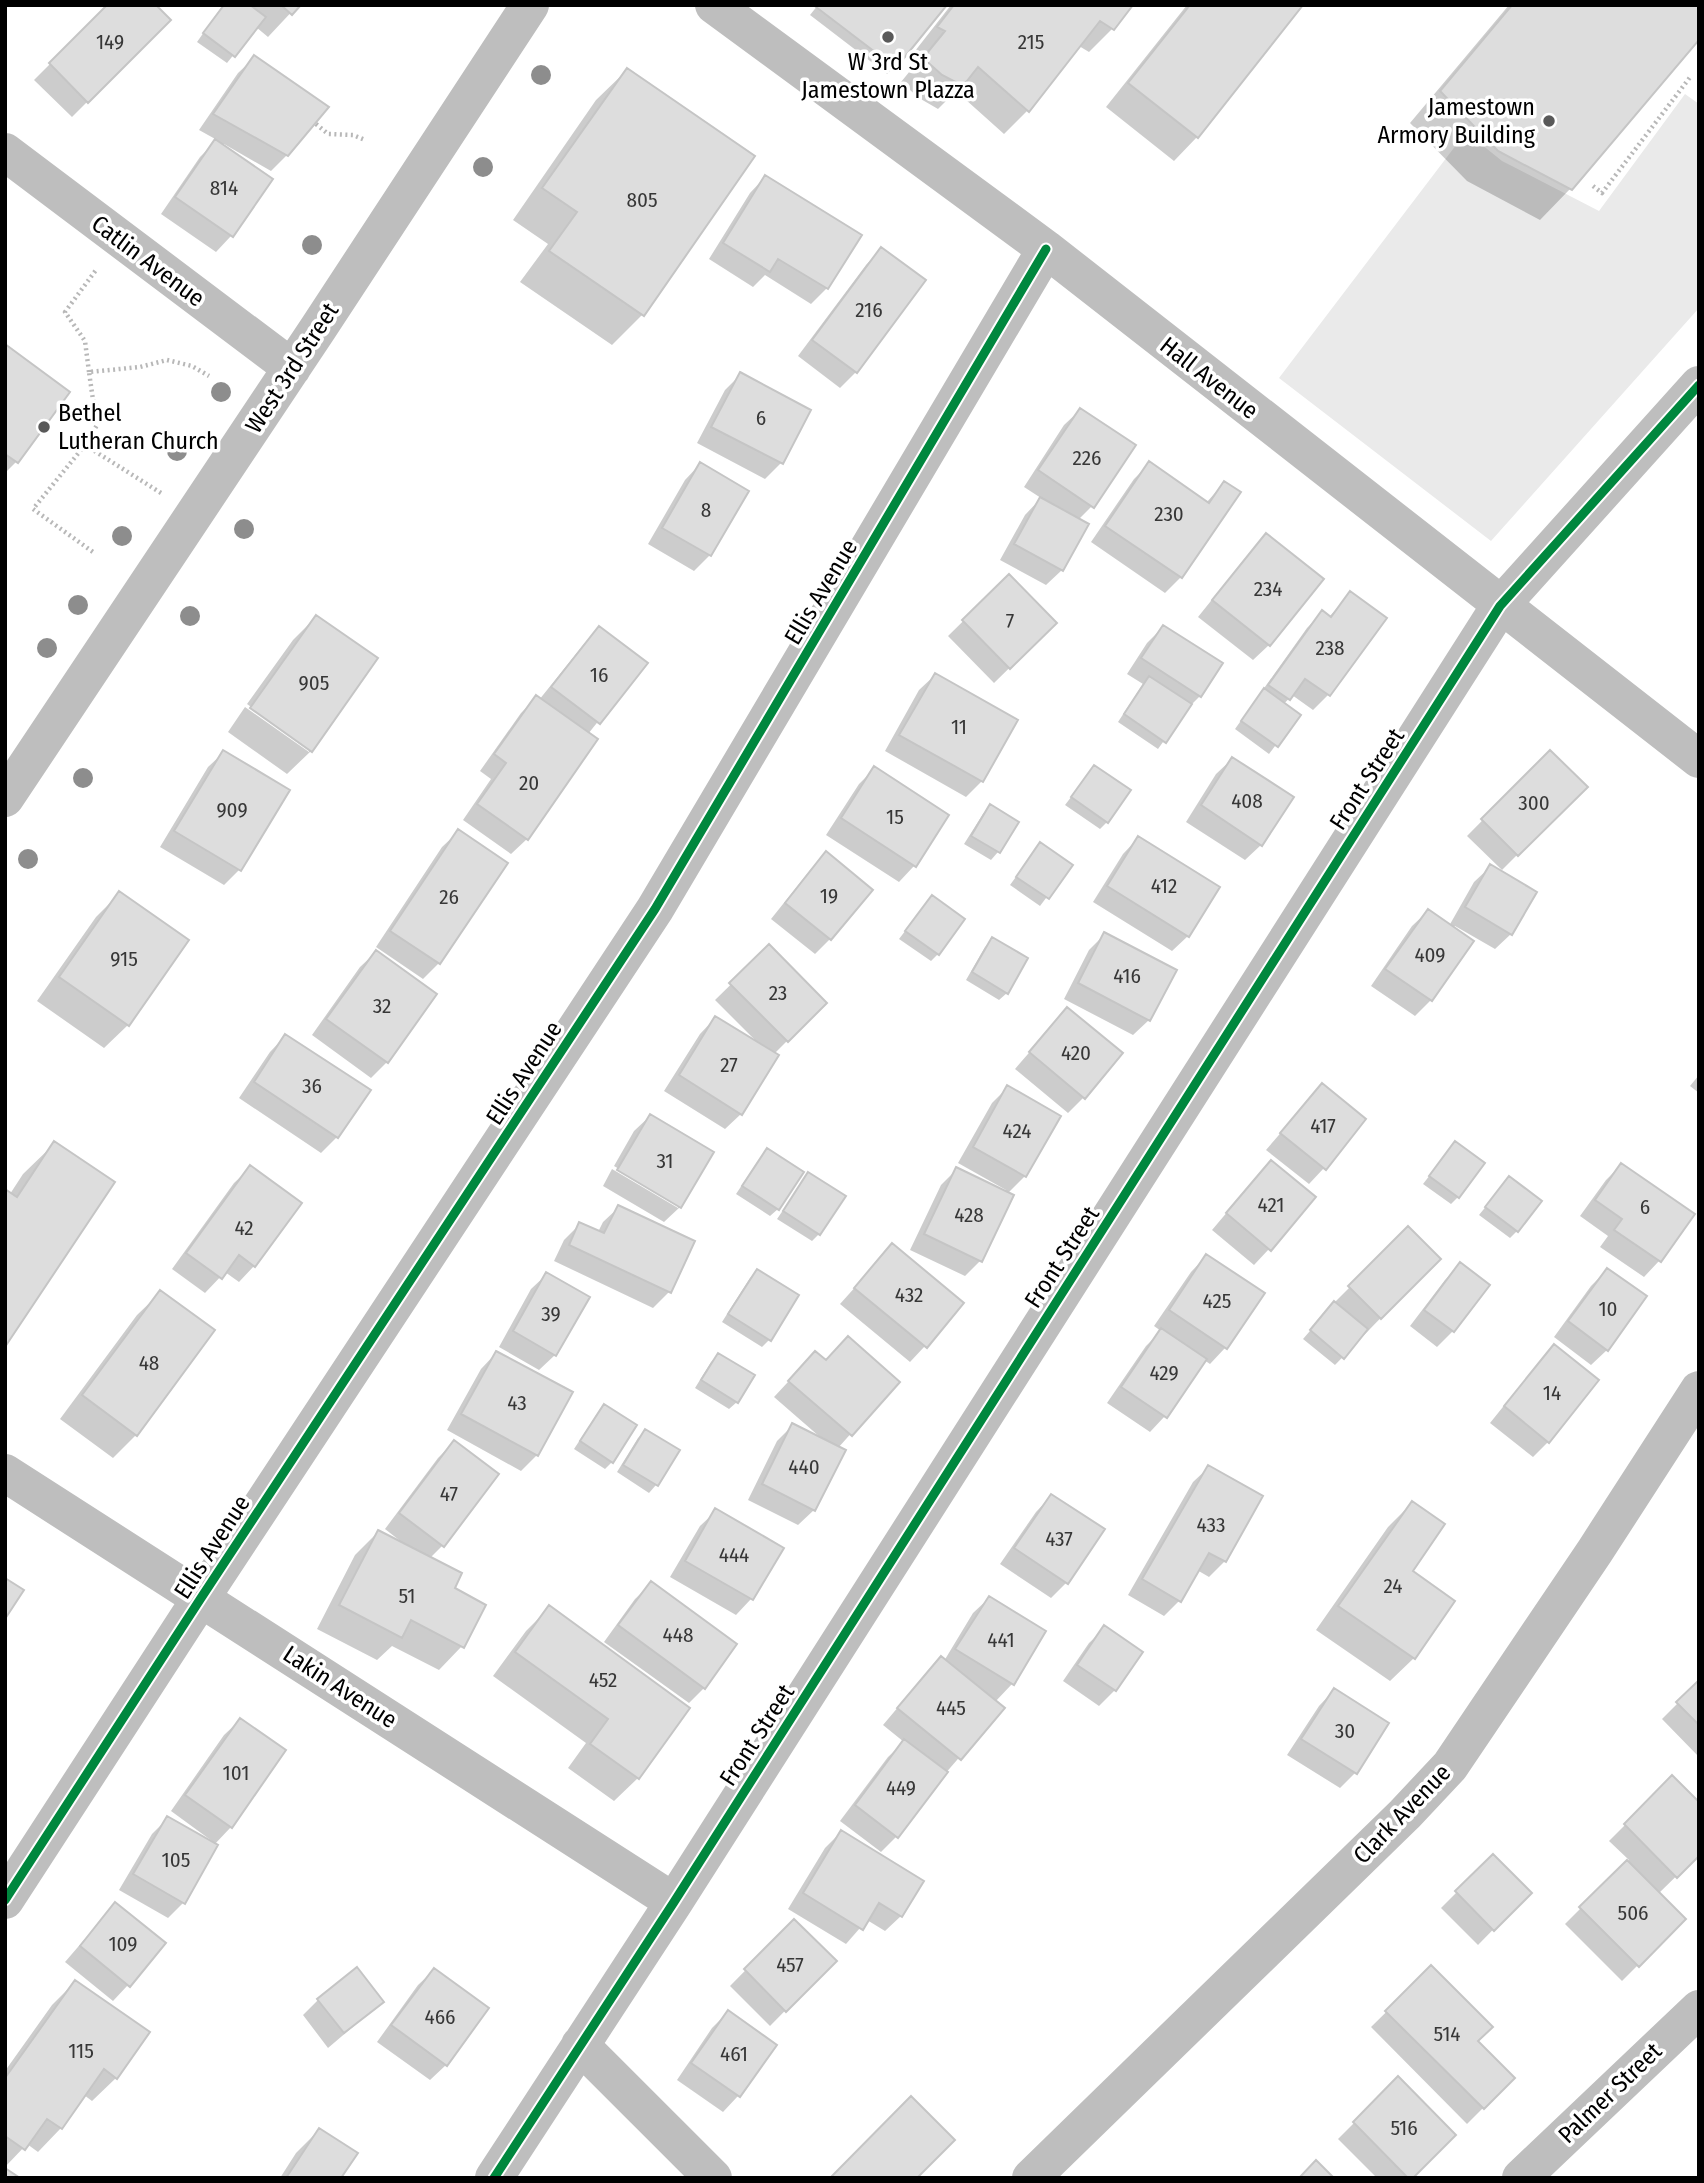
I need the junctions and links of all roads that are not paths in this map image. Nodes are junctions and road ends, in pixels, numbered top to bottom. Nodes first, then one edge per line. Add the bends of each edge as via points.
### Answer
1 (530, 5) edge
2 (714, 5) edge
3 (5, 152) edge
4 (1046, 249) junction
5 (292, 368) junction
6 (1699, 385) edge
7 (1500, 606) junction
8 (1699, 759) edge
9 (5, 798) edge
10 (1699, 1390) edge
11 (5, 1473) edge
12 (201, 1598) junction
13 (5, 1900) edge
14 (674, 1902) junction
15 (1699, 2008) edge
16 (580, 2045) junction
17 (494, 2178) edge
18 (713, 2178) edge
19 (1031, 2178) edge
20 (1521, 2178) edge

1 - 5 street, West 3rd Street
2 - 4 street, Hall Avenue
3 - 5 street, Catlin Avenue
4 - 7 street, Hall Avenue
4 - 12 street, Ellis Avenue via 655,909
5 - 9 street, West 3rd Street
6 - 7 street, Front Street
7 - 8 street, Hall Avenue
7 - 14 street, Front Street
10 - 19 street, Clark Avenue via 1450,1766
11 - 12 street, Lakin Avenue
12 - 13 street, Ellis Avenue
12 - 14 street, Lakin Avenue
14 - 16 street, Front Street
15 - 20 street, Palmer Street
16 - 17 street, Front Street
16 - 18 street

